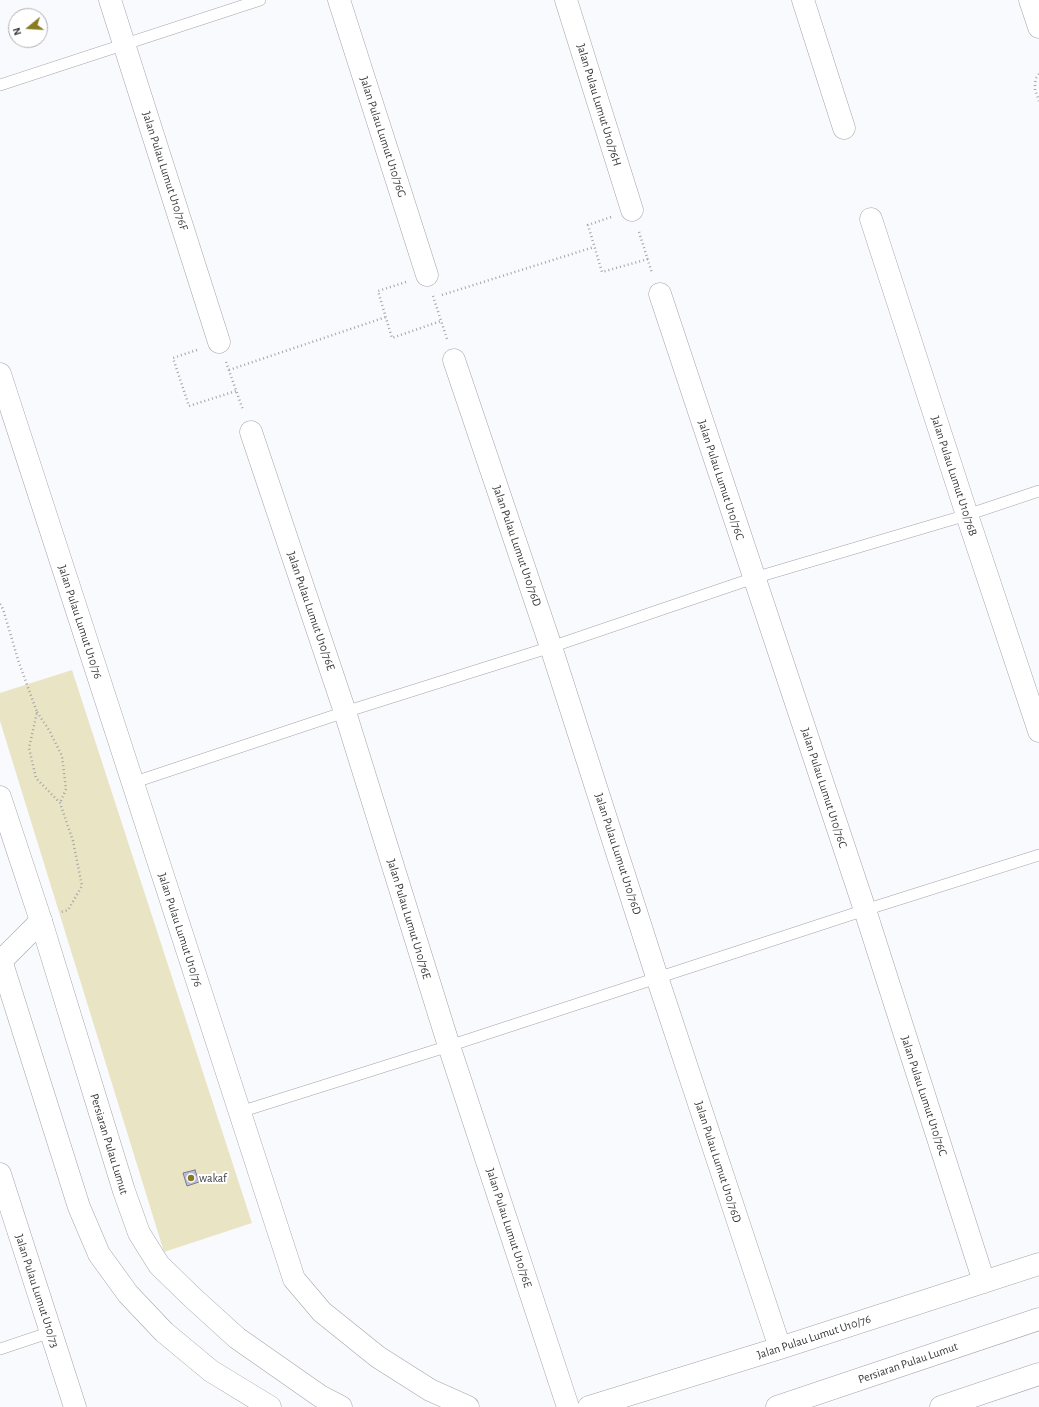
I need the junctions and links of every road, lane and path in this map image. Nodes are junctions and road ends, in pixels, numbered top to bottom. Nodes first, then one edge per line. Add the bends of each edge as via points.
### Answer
1 (110, 0) edge
2 (260, 0) edge
3 (340, 0) edge
4 (566, 0) edge
5 (803, 0) edge
6 (1030, 0) edge
7 (1039, 27) edge
8 (124, 44) junction
9 (1039, 74) edge
10 (0, 84) edge
11 (1039, 101) edge
12 (844, 128) dead end
13 (632, 210) junction
14 (871, 219) dead end
15 (594, 247) junction
16 (648, 259) junction
17 (427, 275) junction
18 (660, 294) joint
19 (441, 295) dead end
20 (386, 317) junction
21 (441, 321) junction
22 (219, 342) junction
23 (454, 360) joint
24 (229, 370) junction
25 (0, 374) edge
26 (236, 391) junction
27 (250, 432) joint
28 (1039, 491) edge
29 (967, 515) junction
30 (754, 578) junction
31 (0, 604) edge
32 (551, 647) junction
33 (37, 712) junction
34 (345, 712) junction
35 (1039, 731) edge
36 (132, 783) junction
37 (0, 797) edge
38 (60, 803) junction
39 (1039, 855) edge
40 (68, 910) dead end
41 (864, 910) junction
42 (41, 921) junction
43 (0, 960) edge
44 (657, 977) junction
45 (448, 1046) junction
46 (240, 1112) junction
47 (0, 1174) edge
48 (1039, 1264) edge
49 (984, 1282) junction
50 (1039, 1318) edge
51 (51, 1332) junction
52 (780, 1348) junction
53 (0, 1349) edge
54 (1039, 1374) edge
55 (75, 1407) edge
56 (270, 1407) edge
57 (341, 1407) edge
58 (468, 1407) edge
59 (568, 1407) edge
60 (589, 1407) edge
61 (777, 1407) edge
62 (941, 1407) edge

1 - 8 street, Jalan Pulau Lumut U10/76F
2 - 8 lane
3 - 17 street, Jalan Pulau Lumut U10/76G
4 - 13 street, Jalan Pulau Lumut U10/76H
5 - 12 street
6 - 7 street
8 - 10 lane
8 - 22 street, Jalan Pulau Lumut U10/76F
9 - 11 path via 1035,90
13 - 15 path via 588,225
13 - 16 path
14 - 29 street, Jalan Pulau Lumut U10/76B
15 - 16 path via 602,272
15 - 19 path
16 - 18 path
17 - 20 path via 378,291
17 - 21 path
18 - 30 street, Jalan Pulau Lumut U10/76C
20 - 21 path via 392,338
20 - 24 path
21 - 23 path
22 - 24 path
22 - 26 path via 173,358 189,406
23 - 32 street, Jalan Pulau Lumut U10/76D
24 - 26 path
25 - 36 street, Jalan Pulau Lumut U10/76
26 - 27 path
27 - 34 street, Jalan Pulau Lumut U10/76E
28 - 29 lane
29 - 30 lane
29 - 35 street, Jalan Pulau Lumut U10/76B
30 - 32 lane
30 - 41 street, Jalan Pulau Lumut U10/76C
31 - 33 path
32 - 34 lane
32 - 44 street, Jalan Pulau Lumut U10/76D
33 - 38 path via 62,756 66,789
33 - 38 path via 29,748 36,778
34 - 36 lane
34 - 45 street, Jalan Pulau Lumut U10/76E
36 - 46 street, Jalan Pulau Lumut U10/76
37 - 42 street, Persiaran Pulau Lumut
38 - 40 path via 73,841 82,886
39 - 41 lane
41 - 44 lane
41 - 49 street, Jalan Pulau Lumut U10/76C
42 - 43 street
42 - 57 street, Persiaran Pulau Lumut via 124,1192 139,1233 159,1265 237,1338 320,1396
43 - 56 street via 79,1207 99,1254 128,1294 164,1332 211,1371
44 - 45 lane
44 - 52 street, Jalan Pulau Lumut U10/76D
45 - 46 lane
45 - 59 street, Jalan Pulau Lumut U10/76E
46 - 58 street, Jalan Pulau Lumut U10/76 via 294,1279 322,1312 378,1357 430,1390
47 - 51 street, Jalan Pulau Lumut U10/73
48 - 49 street, Jalan Pulau Lumut U10/76
49 - 52 street, Jalan Pulau Lumut U10/76
50 - 61 street, Persiaran Pulau Lumut
51 - 53 lane
51 - 55 street, Jalan Pulau Lumut U10/73
52 - 60 street, Jalan Pulau Lumut U10/76
54 - 62 street

